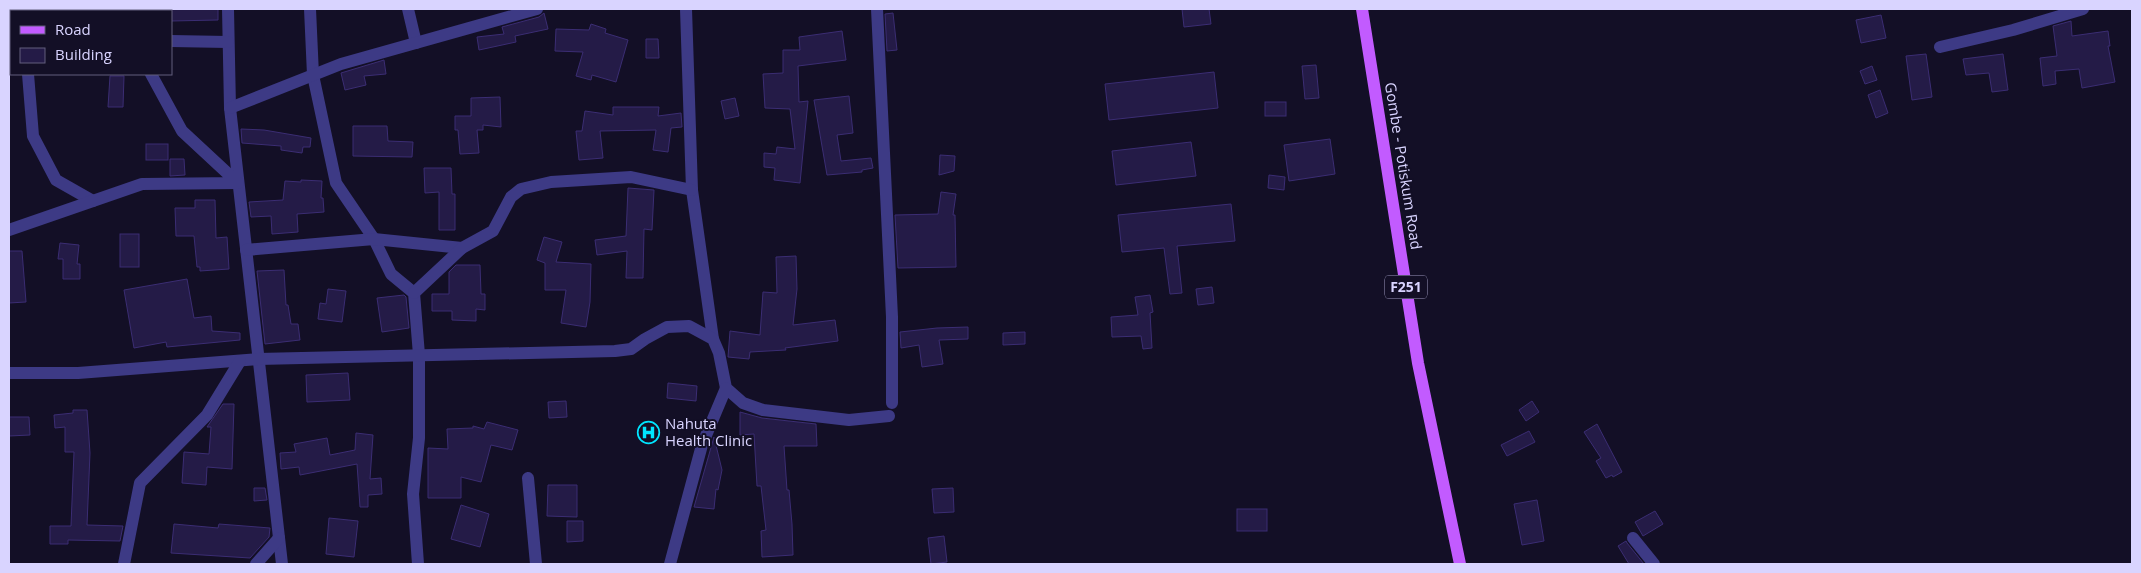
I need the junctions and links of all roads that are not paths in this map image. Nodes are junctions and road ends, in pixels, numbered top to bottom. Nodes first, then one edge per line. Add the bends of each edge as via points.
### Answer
1 (228, 9) edge
2 (310, 9) edge
3 (408, 9) edge
4 (537, 9) edge
5 (686, 9) edge
6 (877, 9) edge
7 (1362, 9) edge
8 (2083, 9) edge
9 (504, 13) edge
10 (172, 41) edge
11 (228, 42) junction
12 (416, 43) junction
13 (1940, 47) dead end
14 (28, 75) edge
15 (152, 75) edge
16 (312, 75) junction
17 (230, 108) junction
18 (238, 183) junction
19 (692, 190) junction
20 (93, 201) junction
21 (9, 230) edge
22 (374, 239) junction
23 (462, 248) junction
24 (246, 250) junction
25 (414, 293) junction
26 (713, 339) junction
27 (419, 355) junction
28 (258, 359) junction
29 (240, 361) junction
30 (9, 373) edge
31 (726, 388) junction
32 (892, 402) dead end
33 (889, 416) dead end
34 (528, 478) dead end
35 (279, 538) junction
36 (1633, 538) dead end
37 (124, 564) edge
38 (256, 564) edge
39 (282, 564) edge
40 (418, 564) edge
41 (536, 564) edge
42 (670, 564) edge
43 (1460, 564) edge
44 (1654, 564) edge

1 - 11 street
2 - 16 street
3 - 12 street
4 - 9 street
5 - 19 street
6 - 32 street via 892,317
7 - 43 main road, Gombe - Potiskum Road / F251 via 1418,363
8 - 13 street
9 - 12 street
10 - 11 street
11 - 17 street
12 - 16 street
14 - 20 street via 33,136 56,180
15 - 18 street via 182,132
16 - 17 street
16 - 22 street via 336,183
17 - 18 street
18 - 20 street via 142,184
18 - 24 street
19 - 23 street via 631,177 552,182 521,189 511,197 493,231
19 - 26 street
20 - 21 street
22 - 23 street
22 - 24 street
22 - 25 street via 390,274
23 - 25 street
24 - 28 street
25 - 27 street
26 - 27 street via 689,326 667,327 631,349 615,351
26 - 31 street
27 - 28 street
27 - 40 street via 419,438 413,494
28 - 29 street
28 - 35 street
29 - 30 street via 78,373
29 - 37 street via 207,415 140,483
31 - 33 street via 743,403 763,410 849,420
31 - 42 street via 702,445
34 - 41 street
35 - 38 street
35 - 39 street
36 - 44 street

